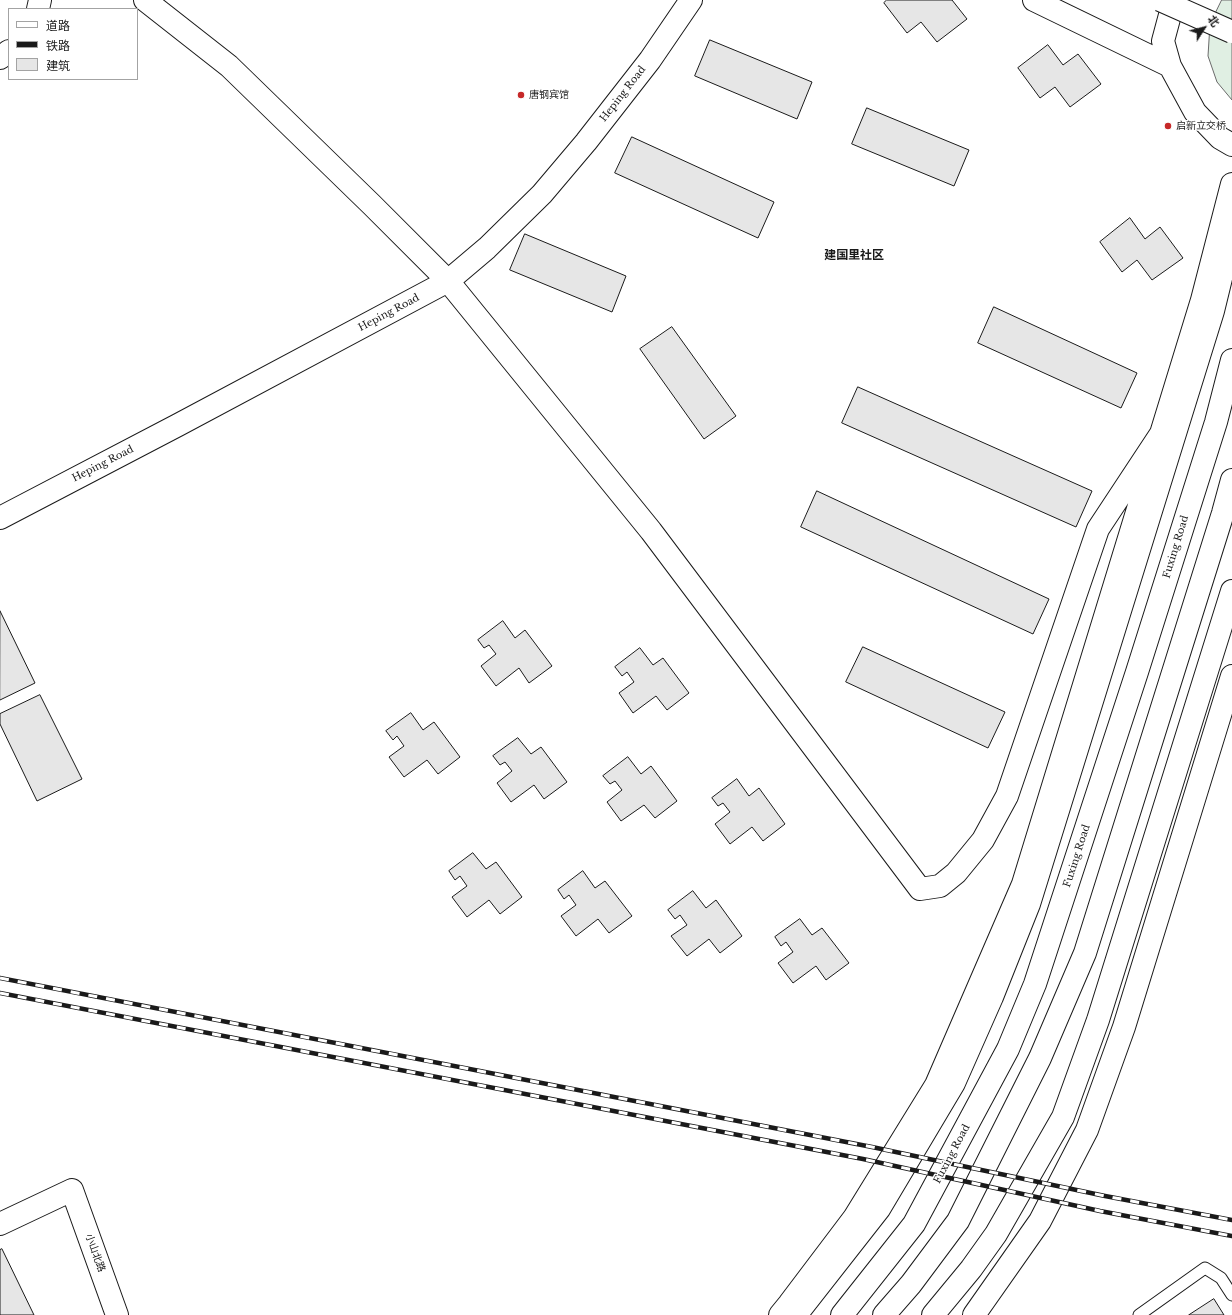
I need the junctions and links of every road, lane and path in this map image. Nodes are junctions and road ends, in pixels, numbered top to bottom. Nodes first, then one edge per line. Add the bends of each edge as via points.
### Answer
1 (144, 0) edge
2 (691, 0) edge
3 (1034, 0) edge
4 (1160, 0) edge
5 (1174, 0) edge
6 (1232, 32) edge
7 (8, 52) edge
8 (0, 58) edge
9 (1170, 66) junction
10 (1232, 146) edge
11 (1232, 184) edge
12 (1232, 233) edge
13 (448, 281) junction
14 (1232, 360) edge
15 (1162, 432) junction
16 (1232, 480) edge
17 (0, 518) edge
18 (1232, 591) edge
19 (1232, 676) edge
20 (0, 1224) edge
21 (1232, 1295) edge
22 (117, 1315) edge
23 (780, 1315) edge
24 (796, 1315) edge
25 (842, 1315) edge
26 (884, 1315) edge
27 (933, 1315) edge
28 (974, 1315) edge
29 (1139, 1315) edge

1 - 13 street via 229,66
2 - 13 street, Heping Road via 650,60 542,194 487,248
3 - 9 street
4 - 6 street, bridge
5 - 9 street via 1163,42
7 - 8 street
9 - 10 street via 1195,112 1220,138
11 - 15 street via 1202,300
12 - 24 street via 1213,311 1031,896 992,997 954,1083 879,1209
13 - 15 street via 651,532 920,889 940,886 956,873 983,840 1007,796 1098,529
13 - 17 street, Heping Road
14 - 25 street, Fuxing Road via 1216,422 1138,672 1035,984 1008,1049 914,1224
15 - 23 street via 1023,884 997,945 936,1085 854,1218
16 - 26 street via 1085,953 1040,1058 958,1221 911,1284
18 - 27 street via 1098,1020 1063,1117 996,1234
19 - 28 street via 1124,1027 1087,1130 1040,1222
20 - 22 street, 小山北路 via 72,1190
21 - 29 lane via 1221,1278 1205,1268

